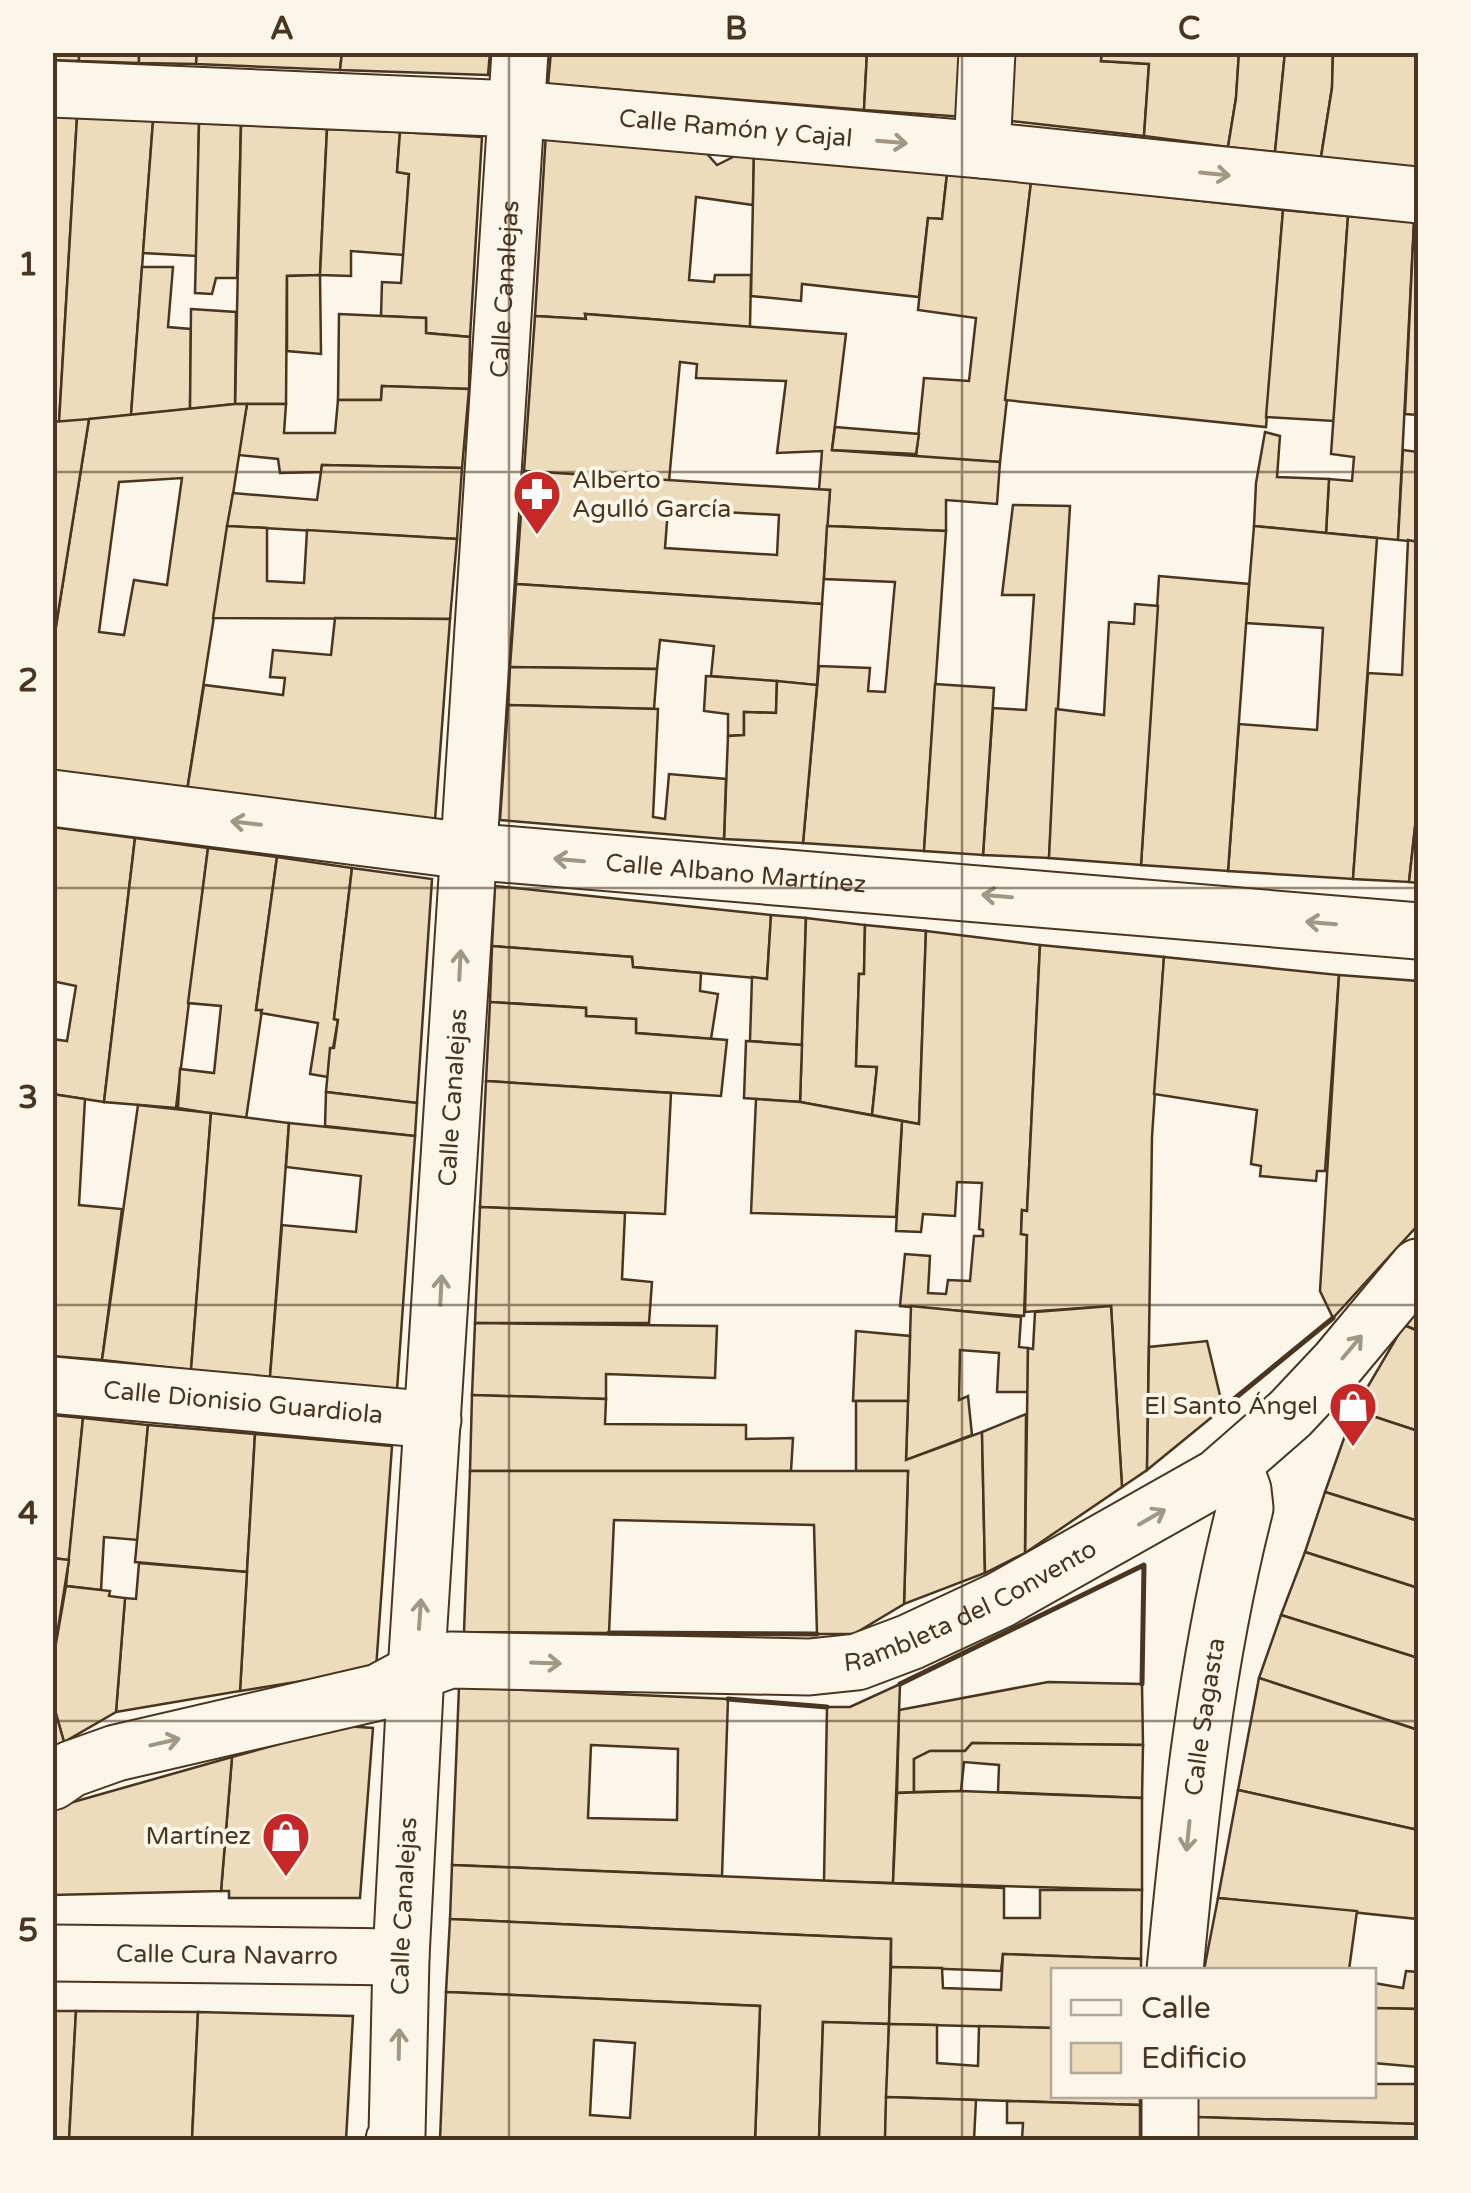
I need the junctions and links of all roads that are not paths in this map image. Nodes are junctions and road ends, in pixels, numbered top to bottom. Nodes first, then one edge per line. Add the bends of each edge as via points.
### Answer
1 (520, 52) edge
2 (987, 52) edge
3 (52, 88) edge
4 (516, 109) junction
5 (982, 150) junction
6 (1418, 195) edge
7 (52, 798) edge
8 (467, 852) junction
9 (1418, 931) edge
10 (1418, 1267) edge
11 (52, 1385) edge
12 (434, 1420) junction
13 (1234, 1466) junction
14 (416, 1672) junction
15 (52, 1782) edge
16 (52, 1953) edge
17 (402, 1957) junction
18 (1175, 1968) edge
19 (1170, 2098) edge
20 (394, 2140) edge
21 (1170, 2140) edge

1 - 4 street, Calle Canalejas
2 - 5 street
3 - 4 street, Calle Ramón y Cajal
4 -> 5 street, Calle Ramón y Cajal
4 - 8 street, Calle Canalejas
5 -> 6 street, Calle Ramón y Cajal
8 -> 7 street, Calle Albano Martínez
9 -> 8 street, Calle Albano Martínez
12 -> 8 street, Calle Canalejas
13 -> 10 street, Rambleta del Convento via 1338,1363
11 - 12 street, Calle Dionisio Guardiola
14 -> 12 street, Calle Canalejas
14 -> 13 street, Rambleta del Convento via 450,1660 756,1669 857,1662 1000,1600
13 -> 18 street, Calle Sagasta via 1245,1508 1209,1671
15 -> 14 street, Rambleta del Convento via 116,1753 379,1692
14 - 17 street, Calle Canalejas
16 - 17 street, Calle Cura Navarro
20 -> 17 street, Calle Canalejas
19 - 21 street

